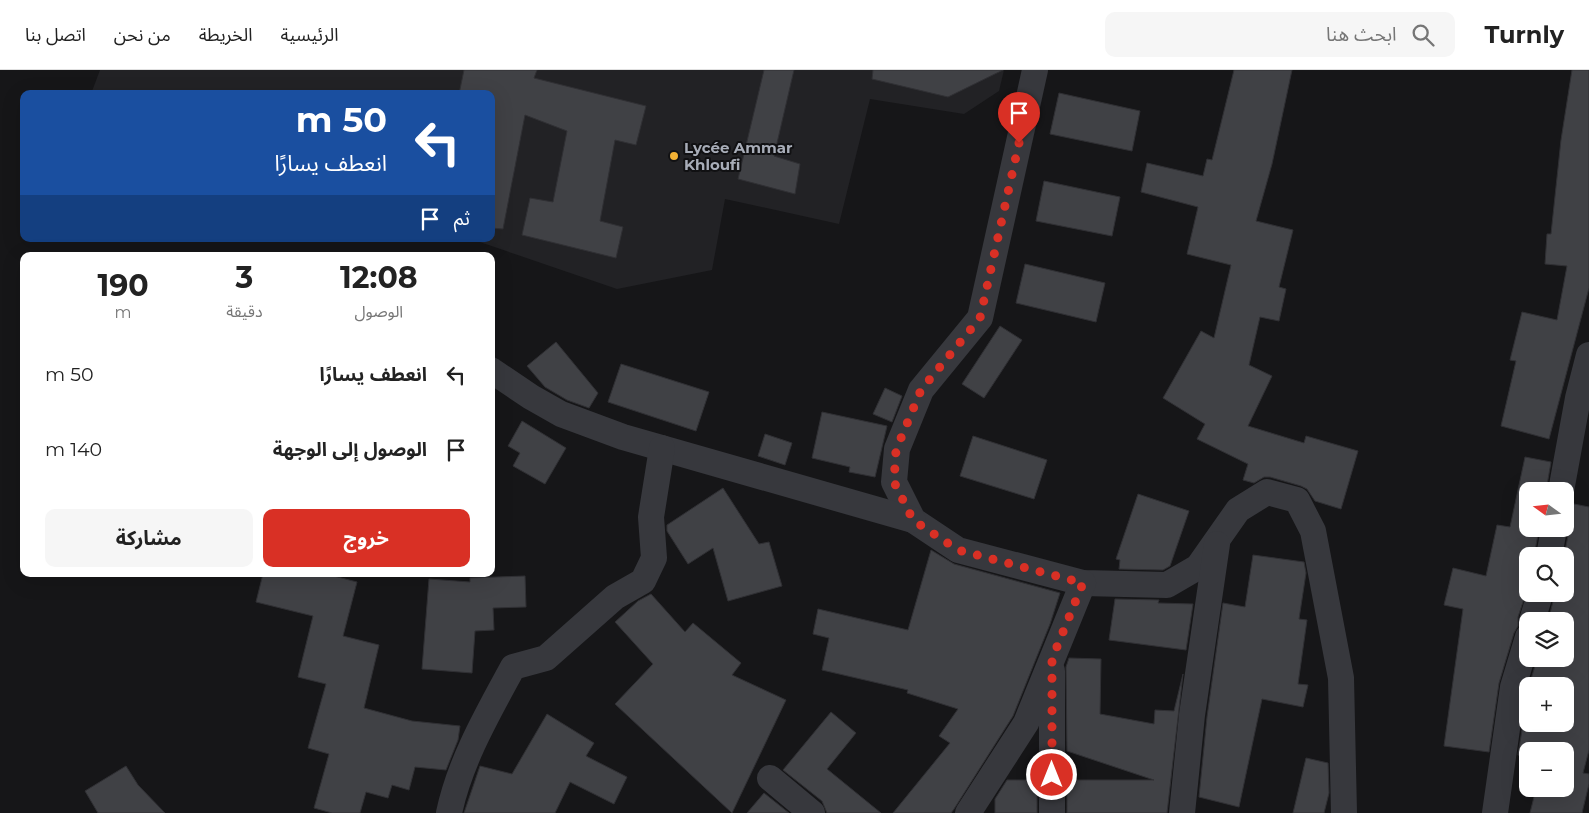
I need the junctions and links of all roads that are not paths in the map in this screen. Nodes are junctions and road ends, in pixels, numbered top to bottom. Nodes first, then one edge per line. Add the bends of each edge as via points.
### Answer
1 (1035, 70) edge
2 (1589, 355) edge
3 (495, 373) edge
4 (662, 448) junction
5 (1563, 482) edge
6 (913, 520) junction
7 (1218, 538) junction
8 (1083, 583) junction
9 (1052, 659) junction
10 (1519, 667) edge
11 (770, 778) dead end
12 (450, 813) edge
13 (812, 813) edge
14 (968, 813) edge
15 (1052, 813) edge
16 (1182, 813) edge
17 (1344, 813) edge
18 (1495, 813) edge

1 - 6 street via 980,318 921,390 896,450 894,482
2 - 5 street
3 - 4 street via 561,414
4 - 6 street
4 - 12 street via 651,517 654,558 643,581 615,597 546,658 513,666 455,787
6 - 8 street via 958,550
7 - 8 street via 1198,566 1167,585
7 - 16 street via 1192,715
7 - 17 street via 1238,510 1267,492 1297,500 1313,530 1341,678
8 - 9 street
9 - 14 street via 1026,723
9 - 15 street
10 - 18 street via 1513,687
11 - 13 street

